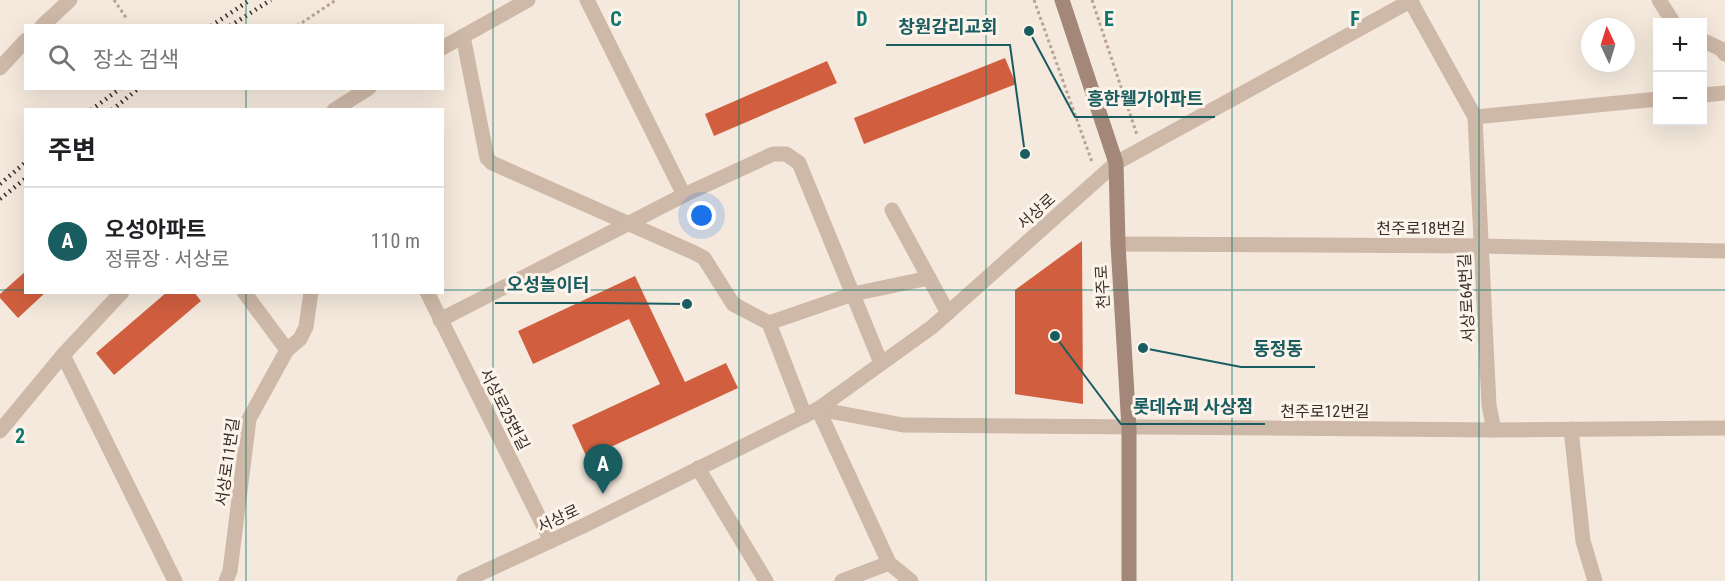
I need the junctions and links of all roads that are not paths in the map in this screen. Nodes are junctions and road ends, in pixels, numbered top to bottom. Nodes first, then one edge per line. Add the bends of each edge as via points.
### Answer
1 (70, 0) edge
2 (528, 0) edge
3 (587, 0) edge
4 (1062, 0) edge
5 (1411, 0) edge
6 (1659, 0) edge
7 (1670, 18) edge
8 (44, 24) edge
9 (463, 36) junction
10 (24, 42) edge
11 (1707, 42) edge
12 (444, 47) edge
13 (1725, 54) edge
14 (0, 68) edge
15 (366, 90) edge
16 (1725, 93) edge
17 (1707, 95) edge
18 (1653, 99) edge
19 (338, 108) edge
20 (1475, 117) junction
21 (1116, 163) junction
22 (684, 195) junction
23 (892, 210) dead end
24 (629, 224) junction
25 (1118, 244) junction
26 (1481, 246) junction
27 (1725, 251) edge
28 (929, 278) junction
29 (120, 294) edge
30 (245, 294) edge
31 (310, 294) edge
32 (428, 294) edge
33 (853, 294) junction
34 (948, 313) junction
35 (440, 320) junction
36 (769, 322) junction
37 (287, 350) junction
38 (63, 355) junction
39 (881, 363) junction
40 (812, 412) junction
41 (1129, 428) junction
42 (1725, 428) edge
43 (1571, 429) junction
44 (1494, 430) junction
45 (0, 431) edge
46 (698, 468) junction
47 (551, 541) junction
48 (889, 563) junction
49 (175, 581) edge
50 (226, 581) edge
51 (464, 581) edge
52 (766, 581) edge
53 (842, 581) edge
54 (911, 581) edge
55 (1129, 581) edge
56 (1595, 581) edge

1 - 8 street
2 - 9 street
3 - 22 street
4 - 21 main road, 천주로
5 - 20 street, 서상로64번길
5 - 21 street, 서상로
6 - 7 street
9 - 12 street
9 - 24 street via 487,158
10 - 14 street
11 - 13 street
15 - 19 street
16 - 17 street
18 - 20 street
20 - 26 street, 서상로64번길
21 - 25 main road, 천주로
21 - 34 street, 서상로
22 - 24 street
22 - 33 street via 773,154 786,154 799,163
23 - 28 street
24 - 35 street
24 - 36 street via 704,258 733,304
25 - 26 street, 천주로18번길
25 - 41 main road, 천주로
26 - 27 street, 천주로18번길
26 - 44 street, 서상로64번길 via 1489,405
28 - 33 street
28 - 34 street
29 - 38 street
30 - 37 street
31 - 37 street, 서상로11번길 via 306,327 300,339
32 - 35 street, 서상로25번길
33 - 36 street
33 - 39 street
34 - 39 street, 서상로
35 - 47 street, 서상로25번길
36 - 40 street
37 - 50 street, 서상로11번길 via 249,419
38 - 45 street
38 - 49 street
39 - 40 street, 서상로
40 - 41 street, 천주로12번길 via 903,425
40 - 46 street, 서상로
40 - 48 street
41 - 44 street, 천주로12번길
41 - 55 main road, 천주로
42 - 43 street, 천주로12번길
43 - 44 street, 천주로12번길
43 - 56 street via 1583,541
46 - 47 street, 서상로
46 - 52 street
47 - 51 street, 서상로
48 - 53 street
48 - 54 street

